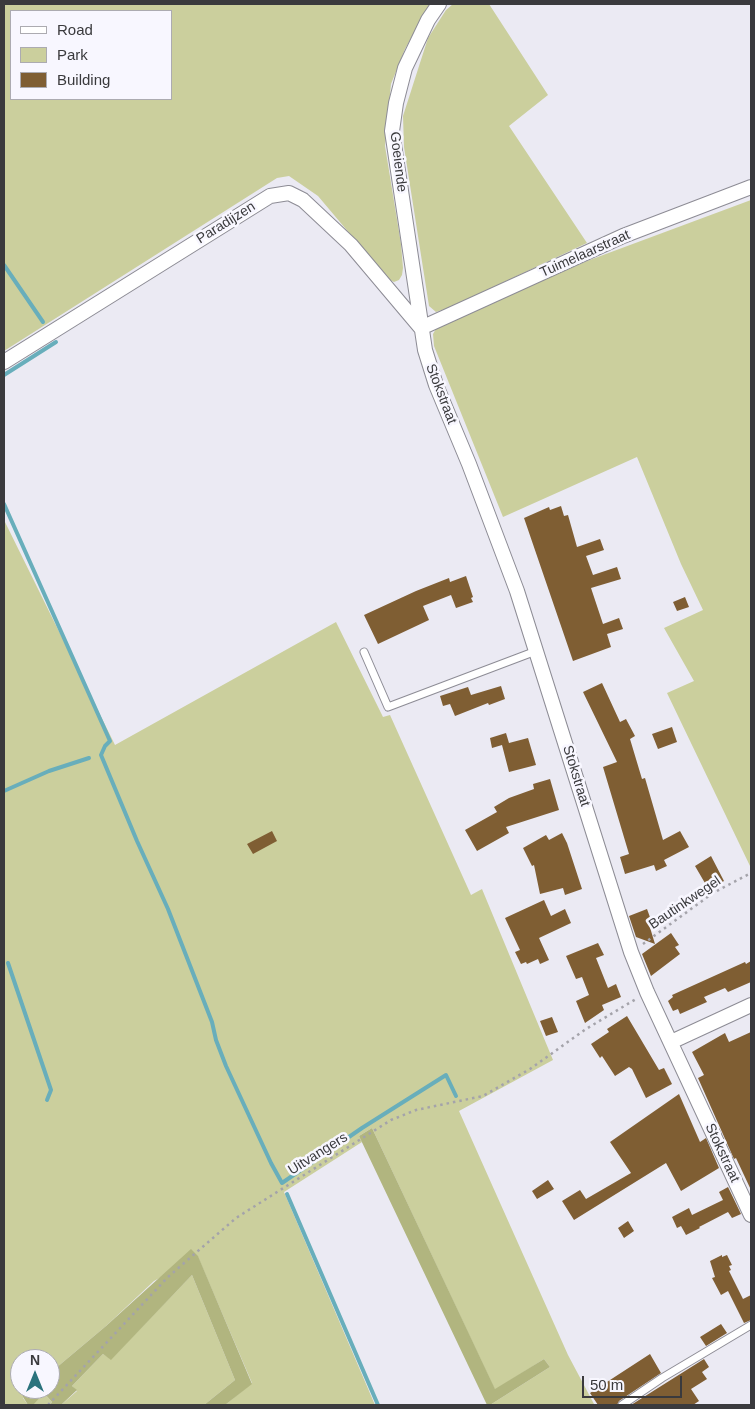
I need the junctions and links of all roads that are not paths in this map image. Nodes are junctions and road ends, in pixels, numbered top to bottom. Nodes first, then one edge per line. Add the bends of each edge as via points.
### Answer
1 (439, 4) edge
2 (751, 187) edge
3 (421, 328) junction
4 (4, 362) edge
5 (536, 651) junction
6 (364, 652) dead end
7 (751, 1005) edge
8 (671, 1042) junction
9 (751, 1215) edge
10 (751, 1325) edge
11 (622, 1405) edge

1 - 3 street, Goeiende via 406,68 392,131
2 - 3 street, Tuimelaarstraat via 623,236
3 - 4 street, Paradijzen via 351,245 303,200 289,193 270,196
3 - 5 street, Stokstraat via 436,385 470,464
5 - 6 lane via 388,707
5 - 8 street, Stokstraat via 631,952
7 - 8 street
8 - 9 street, Stokstraat
10 - 11 lane

